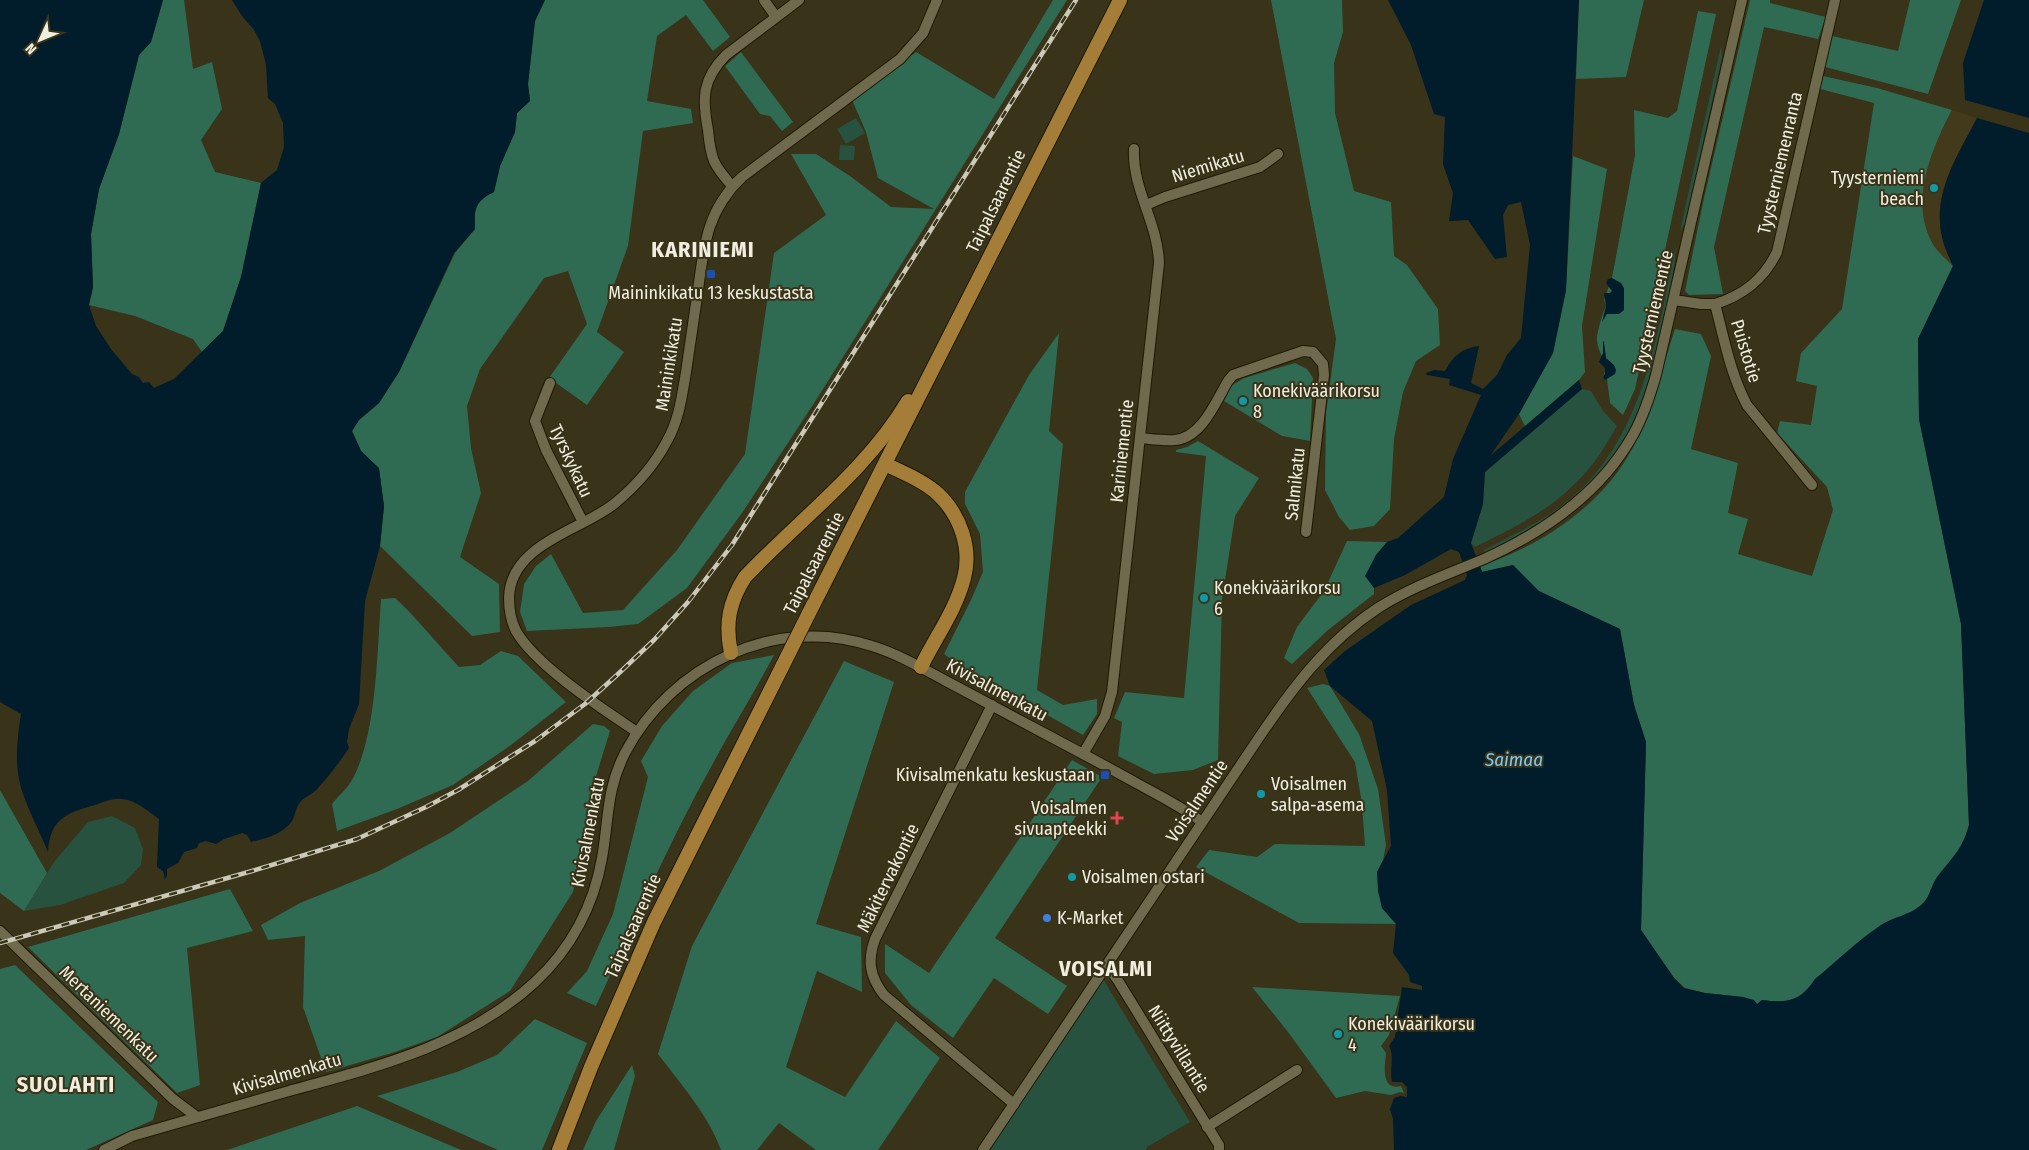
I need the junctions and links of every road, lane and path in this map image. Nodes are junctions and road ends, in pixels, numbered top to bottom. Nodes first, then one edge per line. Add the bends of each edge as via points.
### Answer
1 (764, 0) edge
2 (799, 0) edge
3 (937, 0) edge
4 (1120, 0) edge
5 (1742, 0) edge
6 (1834, 0) edge
7 (776, 17) junction
8 (1134, 149) dead end
9 (1278, 154) dead end
10 (732, 186) junction
11 (1146, 205) junction
12 (1674, 300) junction
13 (1715, 304) junction
14 (965, 306) junction
15 (550, 384) dead end
16 (1140, 438) junction
17 (885, 464) junction
18 (1812, 485) dead end
19 (583, 522) junction
20 (1306, 532) dead end
21 (1455, 570) joint
22 (731, 654) junction
23 (921, 667) junction
24 (992, 705) junction
25 (637, 732) junction
26 (1083, 754) junction
27 (1202, 822) junction
28 (0, 931) edge
29 (1106, 968) junction
30 (1297, 1070) dead end
31 (1014, 1104) junction
32 (197, 1117) junction
33 (1207, 1127) junction
34 (104, 1150) edge
35 (558, 1150) edge
36 (983, 1150) edge
37 (1219, 1150) edge

1 - 7 street
2 - 7 street
3 - 10 street, Maininkikatu via 923,33 900,59
4 - 14 main road, Taipalsaarentie
5 - 12 street, Tyysterniementie
6 - 13 street, Tyysterniemenranta via 1777,252 1764,275 1753,285
7 - 10 street via 717,64 705,89 704,108 712,154 718,169
8 - 11 street, Kariniementie via 1136,176
9 - 11 street, Niemikatu via 1260,167
10 - 19 street, Maininkikatu via 717,207 705,241 682,398 674,430 656,461 636,484 612,505
11 - 16 street, Kariniementie via 1156,232 1160,263
12 - 13 street, Puistotie
12 - 21 street, Tyysterniementie via 1650,396 1620,456 1594,487 1555,520 1527,537
13 - 18 street, Puistotie via 1740,393
14 - 17 main road, Taipalsaarentie
14 - 22 main road via 883,437 745,577 736,591 728,618
15 - 19 street, Tyrskykatu via 535,421 546,450
16 - 20 street, Salmikatu via 1184,438 1201,424 1233,375 1303,351 1313,352 1324,364 1324,374
16 - 26 street, Kariniementie via 1112,692 1104,716
17 - 23 main road via 938,494 959,523 965,543 965,577
17 - 35 main road, Taipalsaarentie, bridge via 654,922
19 - 25 street, Maininkikatu via 526,559 511,584 512,620 521,639 552,669
21 - 27 street, Voisalmentie via 1377,609 1333,644 1295,686
22 - 23 street, Kivisalmenkatu via 762,643 791,638 824,638 869,645
22 - 25 street, Kivisalmenkatu via 690,676 673,690
23 - 24 street, Kivisalmenkatu
24 - 26 street, Kivisalmenkatu
24 - 31 street, Mäkitervakontie via 875,939 870,962 872,976 884,994
25 - 32 street, Kivisalmenkatu via 616,773 610,794 602,855 590,904 576,932 538,980 462,1032 417,1053
26 - 27 street, Kivisalmenkatu
27 - 29 street, Voisalmentie
28 - 32 street, Mertaniemenkatu via 173,1099
29 - 31 street, Voisalmentie
29 - 33 street, Niittyvillantie via 1117,980
30 - 33 street
31 - 36 street, Voisalmentie
32 - 34 street, Kivisalmenkatu via 132,1136
33 - 37 street, Niittyvillantie

